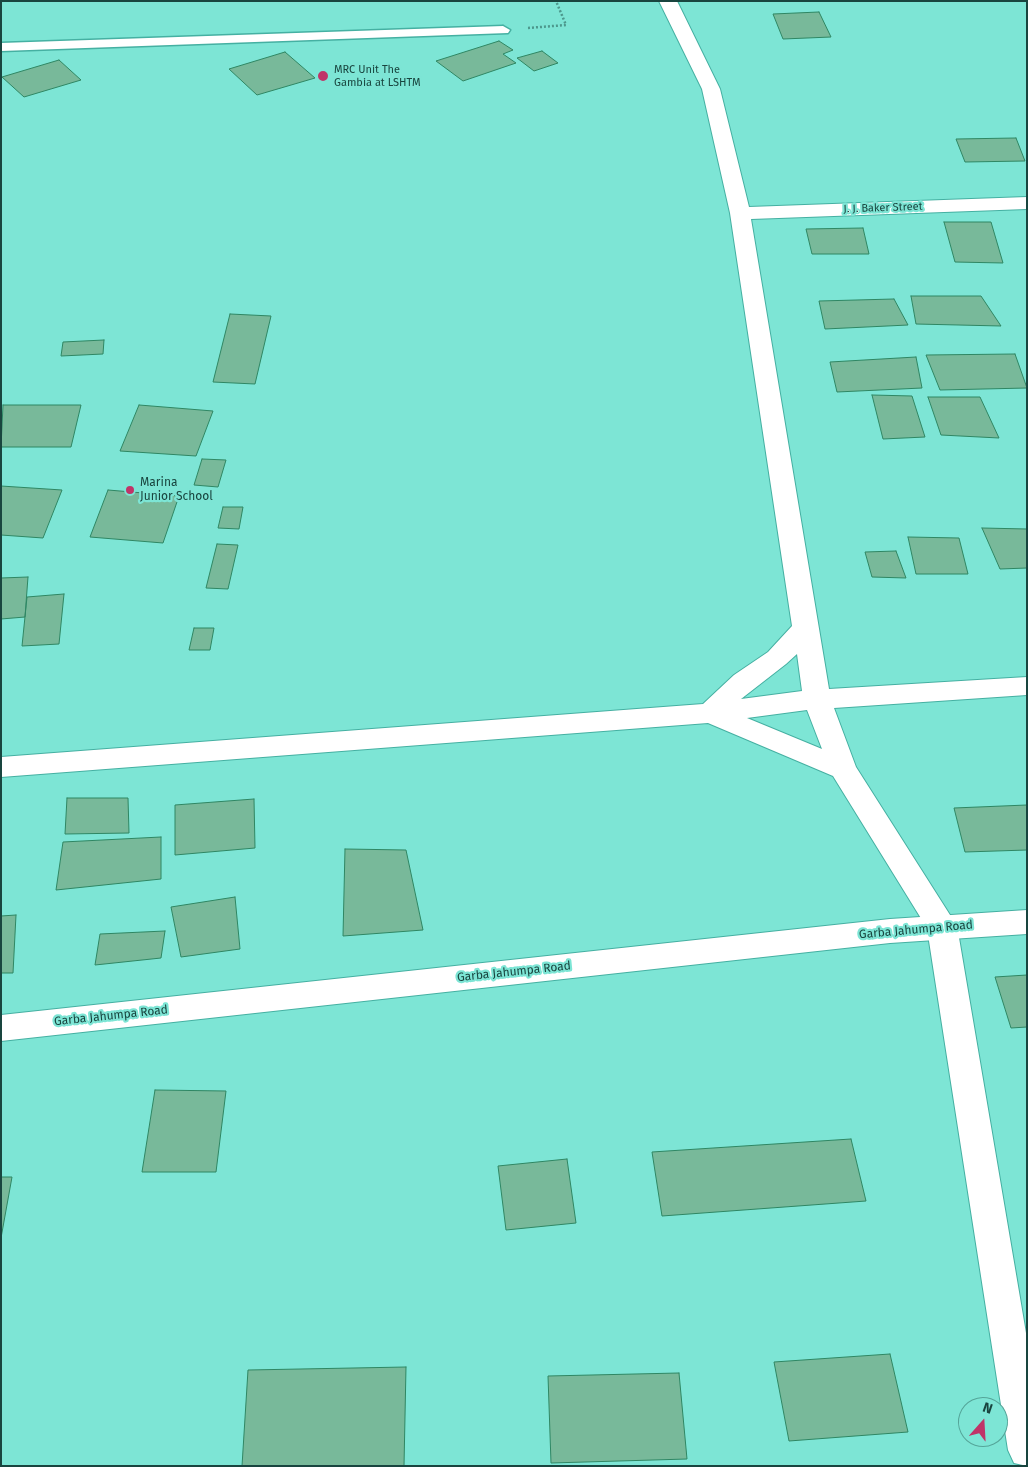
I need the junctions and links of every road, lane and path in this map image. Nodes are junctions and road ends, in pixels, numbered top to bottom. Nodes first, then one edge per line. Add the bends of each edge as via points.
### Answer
1 (556, 1) edge
2 (668, 1) edge
3 (503, 30) joint
4 (1, 47) edge
5 (1027, 203) edge
6 (740, 213) junction
7 (806, 628) junction
8 (1027, 686) edge
9 (817, 699) junction
10 (710, 713) junction
11 (1, 767) edge
12 (843, 769) junction
13 (1027, 922) edge
14 (942, 926) junction
15 (1, 1028) edge
16 (1027, 1450) edge

1 - 3 path via 566,25
2 - 6 street via 710,89
3 - 4 lane
5 - 6 street, J. J. Baker Street
6 - 7 street
7 - 9 street
7 - 10 street via 777,658 743,682
8 - 9 street
9 - 10 street
9 - 12 street
10 - 11 street
10 - 12 street
12 - 14 street
13 - 14 street, Garba Jahumpa Road
14 - 15 street, Garba Jahumpa Road
14 - 16 street

